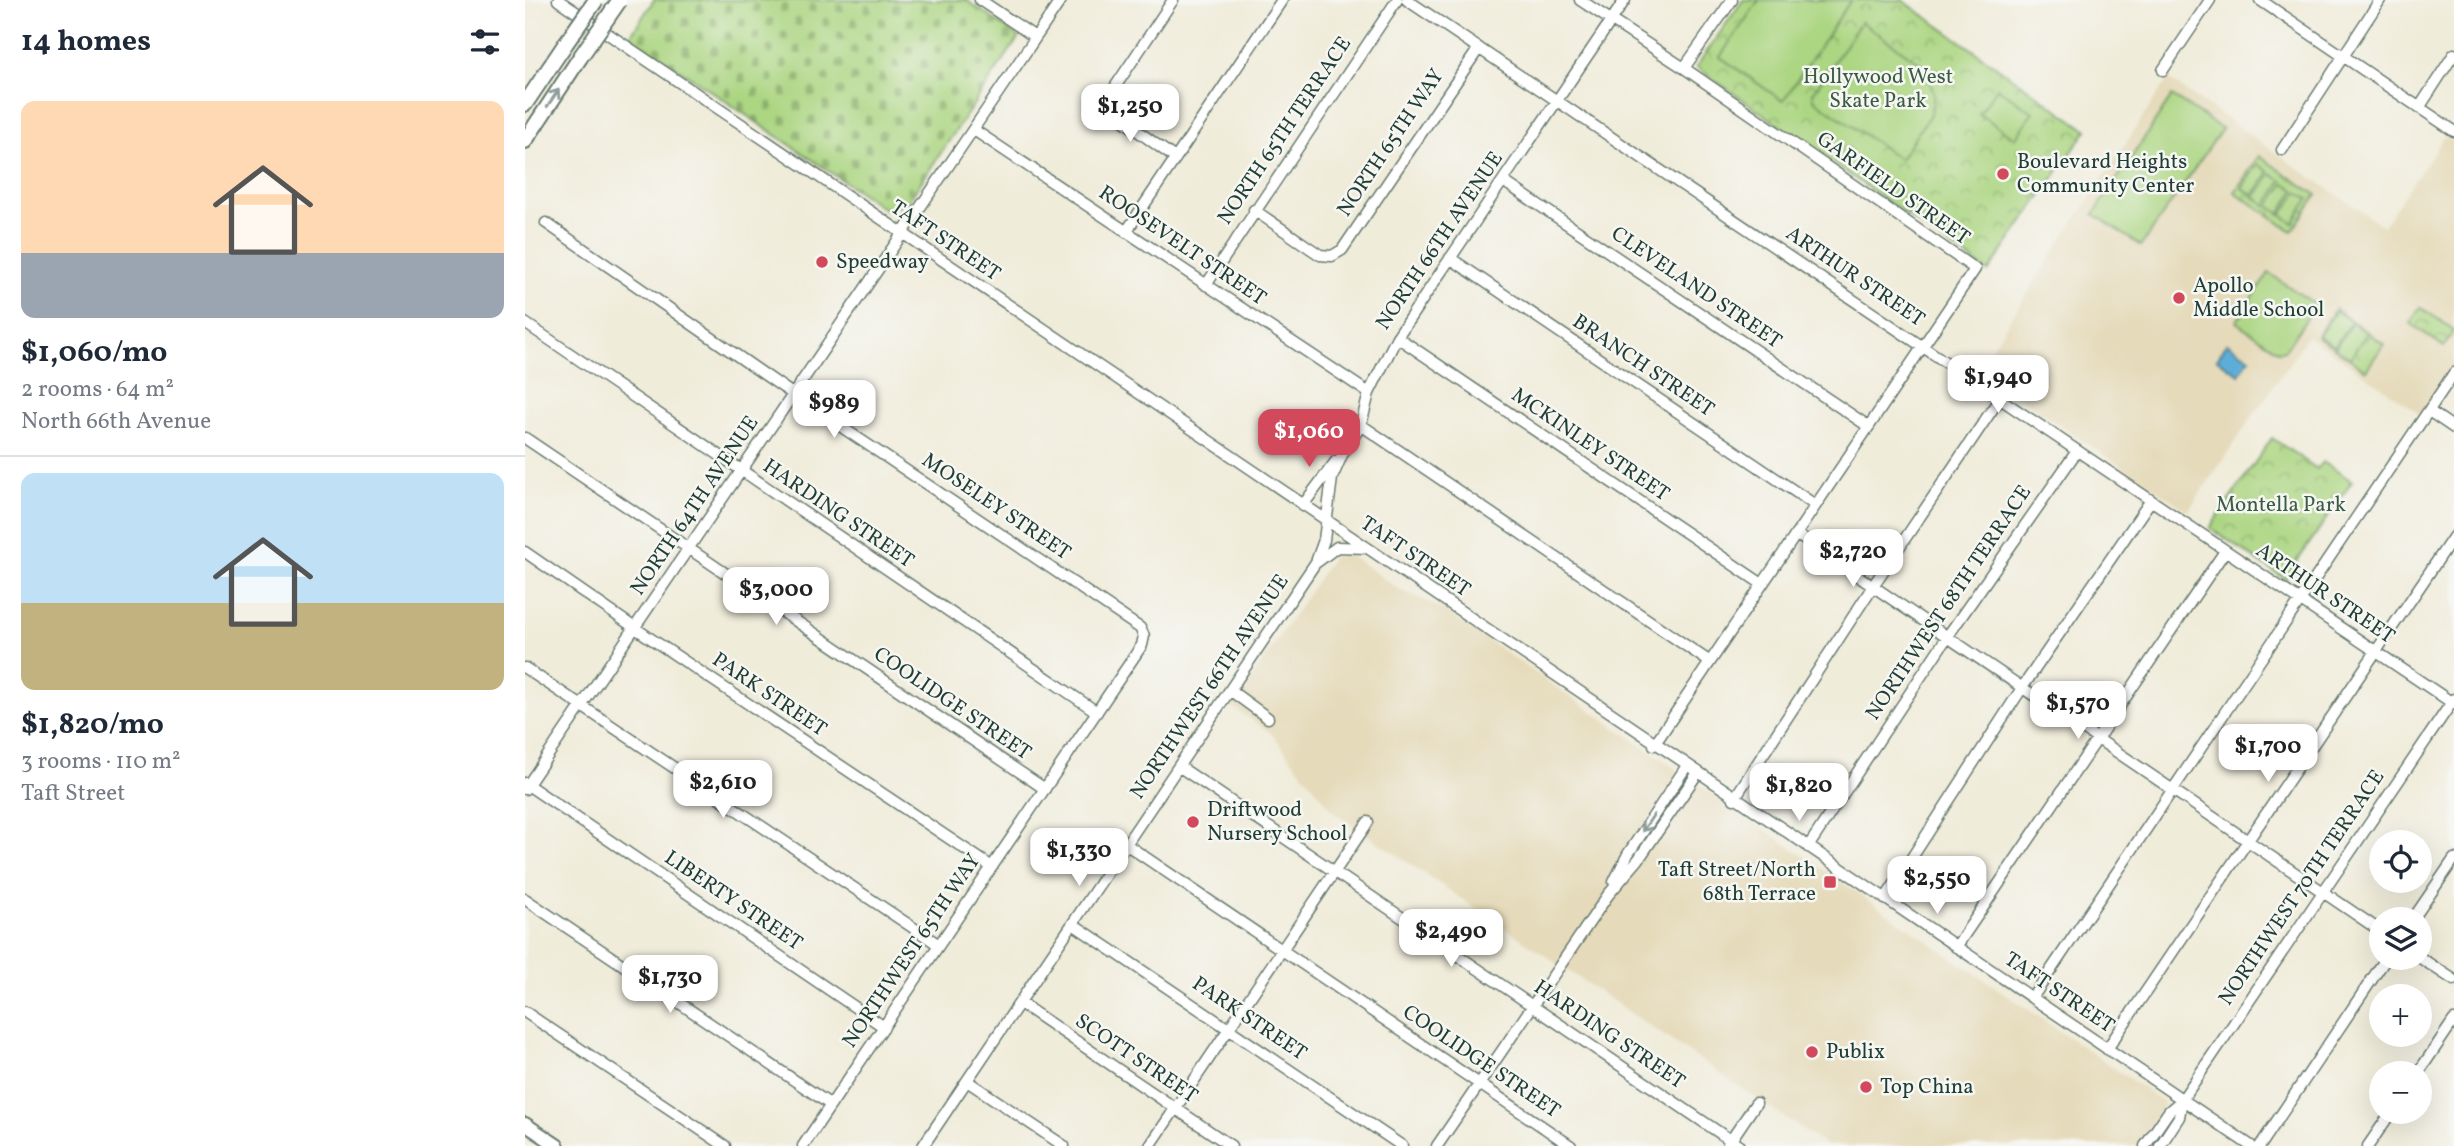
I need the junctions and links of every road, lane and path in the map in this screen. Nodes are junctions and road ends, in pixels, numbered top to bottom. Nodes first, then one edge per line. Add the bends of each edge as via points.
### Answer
1 (558, 0) edge
2 (596, 0) edge
3 (980, 0) edge
4 (1061, 0) edge
5 (1173, 0) edge
6 (1282, 0) edge
7 (1397, 0) edge
8 (1407, 0) edge
9 (1580, 0) edge
10 (1625, 0) edge
11 (1733, 0) edge
12 (2210, 0) edge
13 (2380, 0) edge
14 (619, 1) edge
15 (2267, 2) edge
16 (1611, 21) junction
17 (1035, 37) junction
18 (1479, 48) junction
19 (2454, 54) edge
20 (2344, 56) junction
21 (1684, 68) junction
22 (2163, 69) dead end
23 (1558, 102) junction
24 (525, 104) edge
25 (2419, 108) junction
26 (974, 130) junction
27 (2454, 131) edge
28 (525, 141) edge
29 (2281, 150) dead end
30 (1175, 158) junction
31 (1503, 181) junction
32 (1254, 210) junction
33 (546, 223) dead end
34 (1126, 232) junction
35 (901, 235) junction
36 (1450, 258) junction
37 (1206, 285) junction
38 (525, 323) edge
39 (1397, 337) junction
40 (1923, 345) junction
41 (2454, 373) edge
42 (1369, 393) junction
43 (794, 395) junction
44 (2000, 398) junction
45 (2429, 411) junction
46 (1361, 425) junction
47 (1868, 426) junction
48 (2454, 428) edge
49 (525, 438) edge
50 (2077, 452) junction
51 (1342, 455) junction
52 (741, 472) junction
53 (2151, 500) junction
54 (1303, 505) junction
55 (1815, 505) junction
56 (1328, 522) junction
57 (1796, 534) junction
58 (2454, 536) edge
59 (1367, 548) junction
60 (688, 550) junction
61 (2225, 551) junction
62 (525, 552) edge
63 (1316, 562) junction
64 (1762, 584) junction
65 (1873, 586) junction
66 (2301, 601) junction
67 (635, 628) junction
68 (1144, 636) joint
69 (1947, 637) junction
70 (2376, 652) junction
71 (1710, 662) junction
72 (525, 668) edge
73 (2022, 688) junction
74 (1231, 691) junction
75 (2453, 702) edge
76 (581, 707) junction
77 (1097, 712) junction
78 (1268, 718) dead end
79 (2098, 738) junction
80 (1654, 745) junction
81 (1179, 767) junction
82 (1686, 767) junction
83 (1697, 774) junction
84 (526, 786) edge
85 (1045, 789) junction
86 (2173, 790) junction
87 (1734, 799) junction
88 (1368, 822) dead end
89 (2248, 841) junction
90 (1127, 845) junction
91 (1808, 847) junction
92 (2454, 859) edge
93 (992, 867) junction
94 (1334, 872) junction
95 (2323, 892) junction
96 (1608, 895) junction
97 (525, 899) edge
98 (1885, 900) junction
99 (2421, 907) edge
100 (2369, 923) edge
101 (1073, 925) junction
102 (939, 945) junction
103 (1956, 947) junction
104 (1281, 950) junction
105 (2432, 966) edge
106 (2378, 970) edge
107 (2454, 980) edge
108 (2032, 998) junction
109 (1020, 1003) junction
110 (1532, 1005) junction
111 (525, 1012) edge
112 (2454, 1020) edge
113 (884, 1027) junction
114 (1229, 1028) junction
115 (2107, 1049) junction
116 (2426, 1061) edge
117 (967, 1081) junction
118 (1479, 1084) junction
119 (2182, 1100) junction
120 (1756, 1102) dead end
121 (831, 1105) junction
122 (1175, 1108) junction
123 (525, 1124) edge
124 (2383, 1124) edge
125 (1732, 1144) edge
126 (558, 1146) edge
127 (725, 1146) edge
128 (803, 1146) edge
129 (923, 1146) edge
130 (1064, 1146) edge
131 (1150, 1146) edge
132 (1231, 1146) edge
133 (1402, 1146) edge
134 (1437, 1146) edge
135 (1570, 1146) edge
136 (2145, 1146) edge
137 (2160, 1146) edge
138 (2251, 1146) edge
139 (2260, 1146) edge
140 (2368, 1146) edge

1 - 35 street, TAFT STREET
2 - 24 highway, bridge
3 - 17 street
4 - 17 street, NORTH 64TH AVENUE
5 - 30 street via 1109,96 1109,107
6 - 30 street
7 - 32 street, NORTH 65TH TERRACE
8 - 18 street, ARTHUR STREET
9 - 16 street, GARFIELD STREET
10 - 16 street, NORTH 66TH AVENUE
11 - 21 street
12 - 22 street
13 - 20 street
28 -> 14 highway, bridge
15 - 20 street
16 - 21 street, GARFIELD STREET
16 - 23 street, NORTH 66TH AVENUE
17 - 26 street, NORTH 64TH AVENUE
18 - 23 street, ARTHUR STREET
18 - 32 street, NORTH 65TH WAY via 1342,250 1332,256 1320,255
19 - 25 street
20 - 25 street
20 - 29 street
21 - 40 street, GARFIELD STREET via 1975,269
23 - 31 street, NORTH 66TH AVENUE
23 - 40 street, ARTHUR STREET
25 - 27 street
26 - 34 street, ROOSEVELT STREET
26 - 35 street, NORTH 64TH AVENUE
30 - 34 street
31 - 36 street, NORTH 66TH AVENUE
31 - 47 street, CLEVELAND STREET
32 - 37 street, NORTH 65TH TERRACE
33 - 43 street, MOSELEY STREET
34 - 37 street, ROOSEVELT STREET
35 - 43 street, NORTH 64TH AVENUE
35 - 54 street, TAFT STREET
36 - 39 street, NORTH 66TH AVENUE
36 - 55 street, BRANCH STREET
37 - 42 street, ROOSEVELT STREET
38 - 52 street, HARDING STREET
39 - 42 street, NORTH 66TH AVENUE
39 - 64 street, MCKINLEY STREET
40 - 44 street, ARTHUR STREET
40 - 47 street
41 - 45 street
42 - 46 street, NORTH 66TH AVENUE
43 - 52 street, NORTH 64TH AVENUE
43 - 68 street, MOSELEY STREET via 1140,628
44 - 50 street, ARTHUR STREET
44 - 65 street
45 - 48 street
45 - 66 street
46 - 51 street, NORTH 66TH AVENUE
46 - 71 street
47 - 55 street
49 - 60 street, COOLIDGE STREET
50 - 53 street, ARTHUR STREET
50 - 69 street, NORTHWEST 68TH TERRACE
51 - 54 street
51 - 56 street, NORTH 66TH AVENUE via 1332,478
52 - 60 street, NORTH 64TH AVENUE
52 - 77 street, HARDING STREET
53 - 61 street, ARTHUR STREET
53 - 73 street
54 - 56 street, TAFT STREET
55 - 57 street
56 - 59 street, TAFT STREET
56 - 63 street, NORTHWEST 66TH AVENUE
57 - 64 street
57 - 65 street
58 - 70 street
59 - 63 street via 1337,547
59 - 80 street, TAFT STREET
60 - 67 street, NORTH 64TH AVENUE
60 - 85 street, COOLIDGE STREET
61 - 66 street, ARTHUR STREET
61 - 79 street
62 - 67 street, PARK STREET
63 - 74 street, NORTHWEST 66TH AVENUE
64 - 71 street
65 - 69 street
65 - 87 street
66 - 70 street, ARTHUR STREET
66 - 86 street
67 - 76 street, NORTH 64TH AVENUE
67 - 93 street, PARK STREET
68 - 77 street, NORTHWEST 65TH WAY
69 - 73 street
69 - 91 street, NORTHWEST 68TH TERRACE
70 - 75 street, ARTHUR STREET
70 - 89 street
71 - 80 street
72 - 76 street
73 - 79 street
73 - 98 street
74 - 78 street
74 - 81 street, NORTHWEST 66TH AVENUE
75 - 95 street, NORTHWEST 70TH TERRACE
76 - 84 street, NORTH 64TH AVENUE
76 - 102 street
77 - 85 street, NORTHWEST 65TH WAY
79 - 86 street
79 - 103 street
80 - 82 street, TAFT STREET
81 - 90 street, NORTHWEST 66TH AVENUE
81 - 94 street, HARDING STREET
82 - 83 street, TAFT STREET
82 -> 96 street via 1628,854
83 - 87 street, TAFT STREET
83 - 96 street
84 - 113 street, LIBERTY STREET
85 - 93 street, NORTHWEST 65TH WAY
86 - 89 street
86 - 108 street
87 - 91 street, TAFT STREET
88 - 94 street
89 - 95 street
89 - 115 street
90 - 101 street, NORTHWEST 66TH AVENUE
90 - 104 street, COOLIDGE STREET
91 - 98 street, TAFT STREET
92 - 99 street
93 - 102 street, NORTHWEST 65TH WAY
94 - 104 street
94 - 110 street, HARDING STREET
95 - 100 street
95 - 119 street, NORTHWEST 70TH TERRACE
96 - 110 street
97 - 121 street
98 - 103 street, TAFT STREET
101 - 109 street, NORTHWEST 66TH AVENUE
101 - 114 street, PARK STREET
102 - 113 street, NORTHWEST 65TH WAY
103 - 108 street, TAFT STREET
104 - 114 street
104 - 118 street, COOLIDGE STREET
105 - 107 street
106 - 139 street
108 - 115 street, TAFT STREET
109 - 117 street, NORTHWEST 66TH AVENUE
109 - 122 street, SCOTT STREET
110 - 118 street
110 - 125 street, HARDING STREET
111 - 127 street
112 - 116 street
113 - 121 street, NORTHWEST 65TH WAY
114 - 122 street
114 - 133 street, PARK STREET
115 - 119 street, TAFT STREET
117 - 129 street, NORTHWEST 66TH AVENUE
117 - 130 street
118 - 134 street
118 - 135 street, COOLIDGE STREET
119 - 136 street
119 - 137 street via 2179,1117
119 - 138 street, TAFT STREET
120 - 125 street
121 - 128 street, NORTHWEST 65TH WAY
122 - 131 street
122 - 132 street, SCOTT STREET
123 - 126 main road
124 - 140 street

